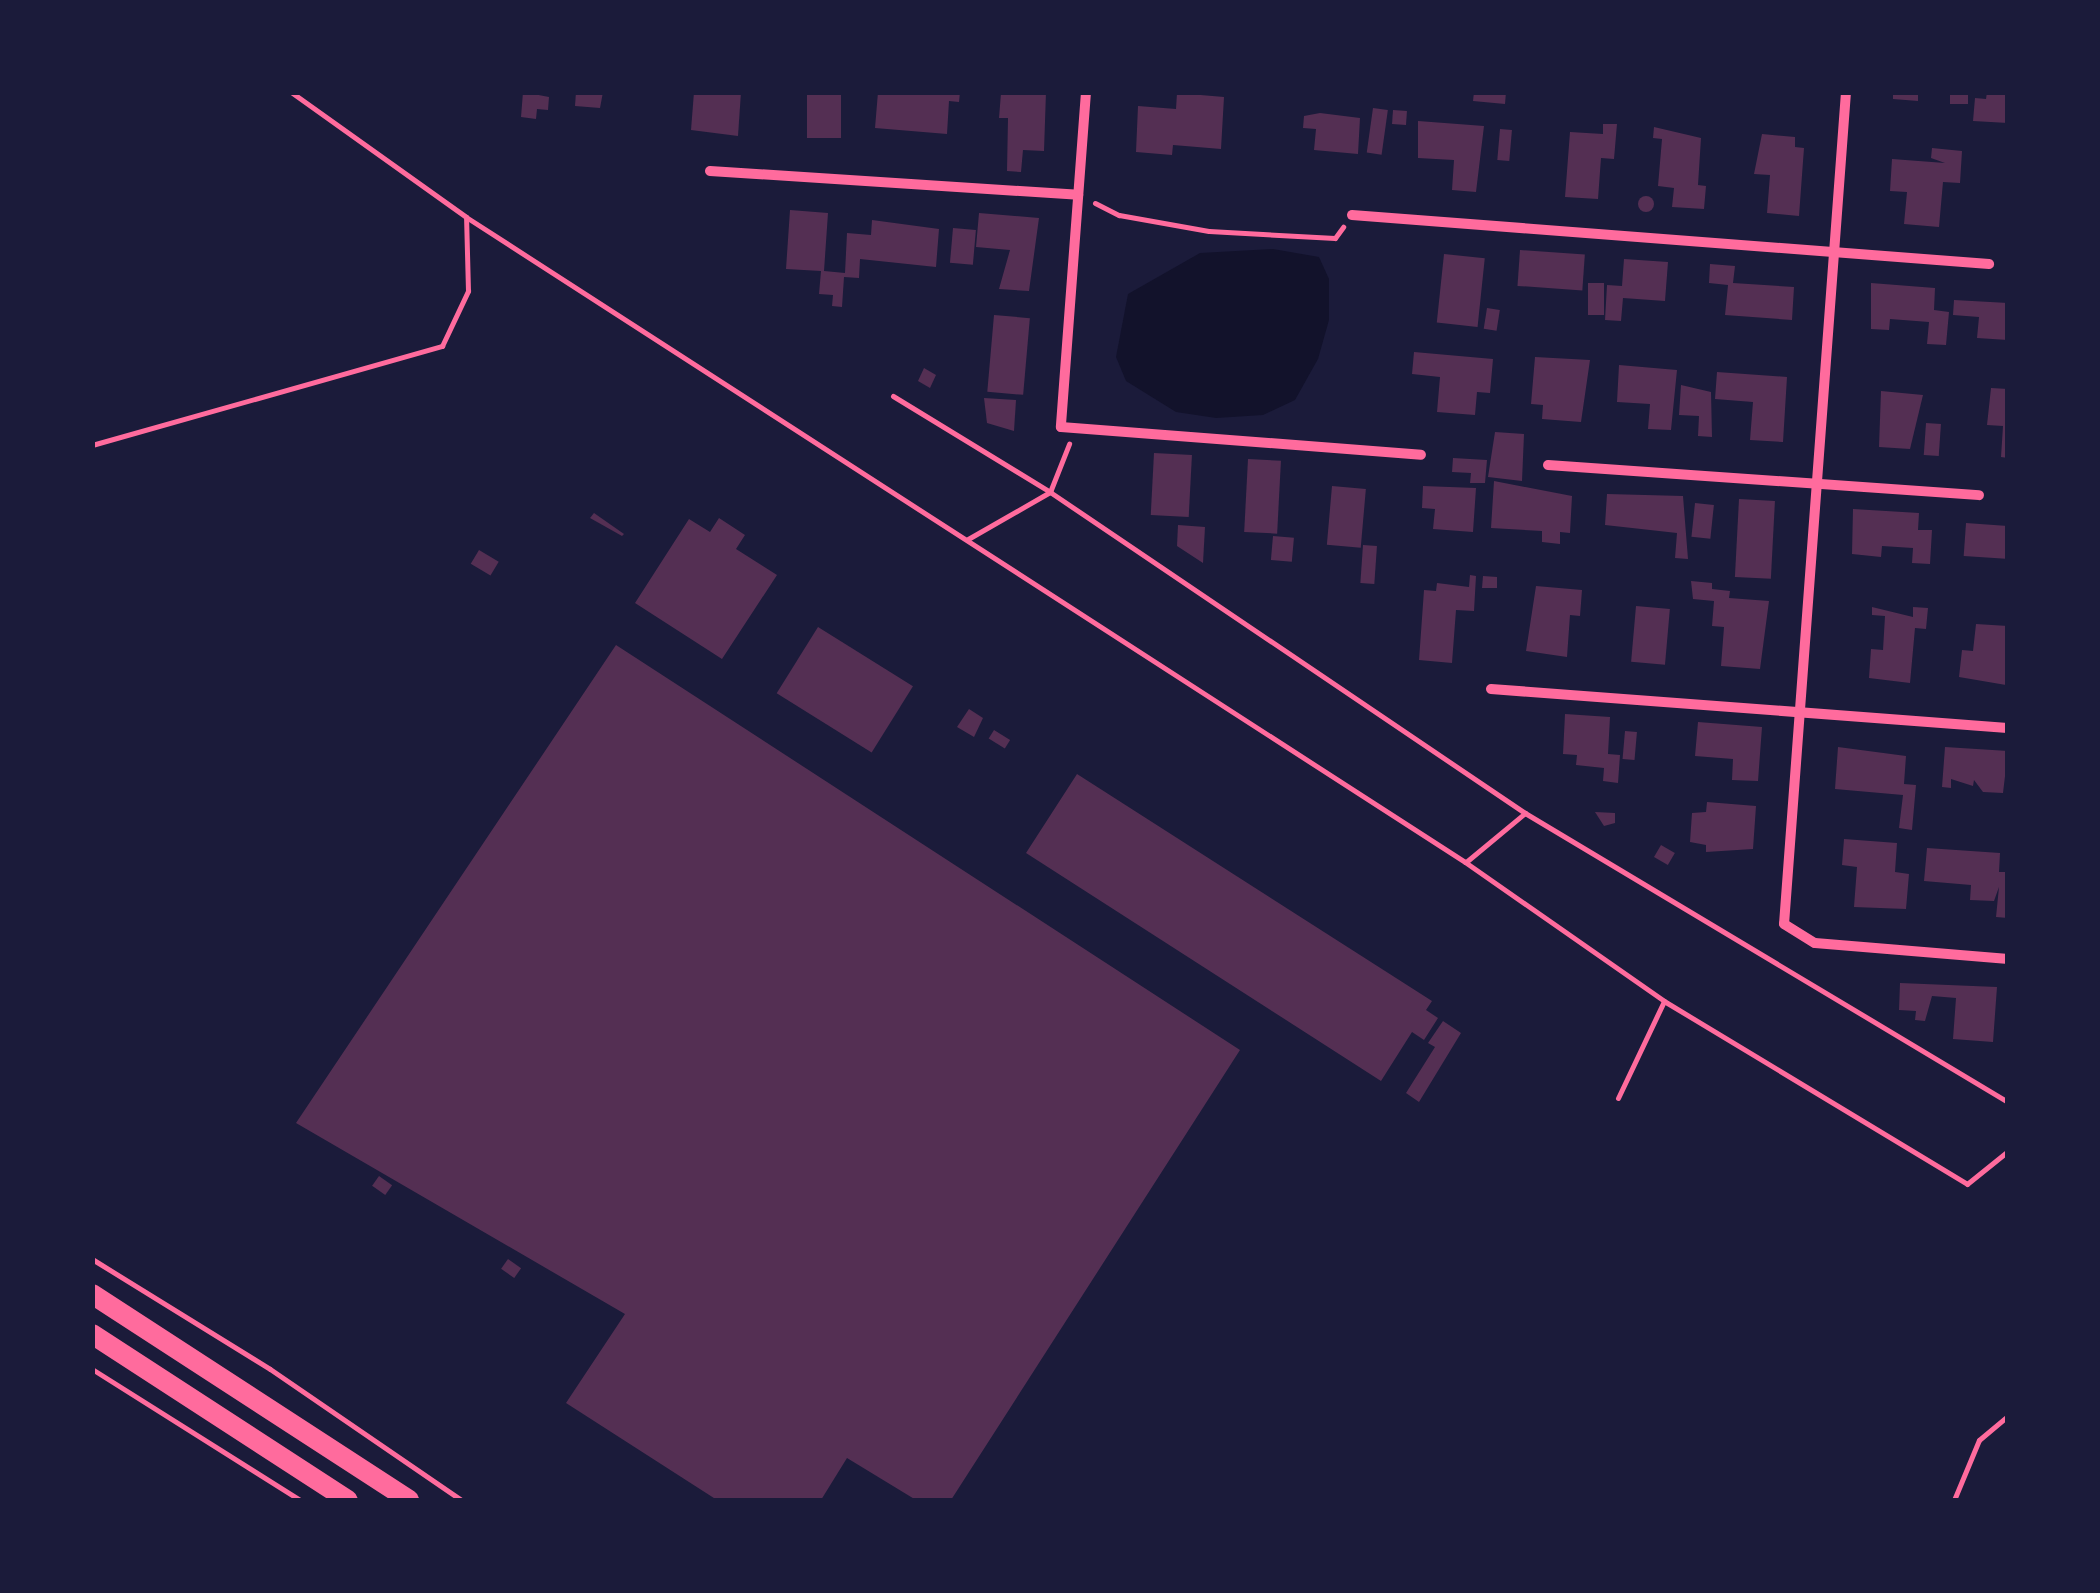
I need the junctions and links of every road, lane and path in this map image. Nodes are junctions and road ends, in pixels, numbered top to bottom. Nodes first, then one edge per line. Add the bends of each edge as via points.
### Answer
1 (291, 92) edge
2 (1086, 92) edge
3 (1846, 92) edge
4 (710, 171) dead end
5 (1078, 195) junction
6 (1352, 215) joint
7 (466, 217) junction
8 (1830, 252) junction
9 (1989, 264) dead end
10 (894, 396) dead end
11 (92, 445) edge
12 (1421, 455) dead end
13 (1064, 456) dead end
14 (1548, 465) dead end
15 (1814, 483) junction
16 (1050, 492) junction
17 (1979, 494) dead end
18 (968, 538) junction
19 (1491, 688) dead end
20 (1796, 712) junction
21 (2008, 728) edge
22 (1525, 813) junction
23 (1465, 862) junction
24 (2008, 959) edge
25 (1664, 1001) junction
26 (1618, 1098) dead end
27 (2008, 1102) edge
28 (2008, 1151) edge
29 (92, 1260) edge
30 (92, 1294) edge
31 (92, 1334) edge
32 (92, 1369) edge
33 (2008, 1416) edge
34 (300, 1500) edge
35 (348, 1500) edge
36 (409, 1500) edge
37 (461, 1500) edge
38 (1954, 1500) edge

1 - 7 path
2 - 5 street
3 - 8 street
4 - 5 street
5 - 6 path via 1119,215 1209,231 1335,238
5 - 12 street via 1061,427
6 - 8 street
7 - 11 path via 468,291 442,346
7 - 18 path
8 - 9 street
8 - 15 street
10 - 16 path
13 - 16 path
14 - 15 street
15 - 17 street
15 - 20 street
16 - 18 path
16 - 22 path
18 - 23 path
19 - 20 street
20 - 21 street
20 - 24 street via 1784,924 1816,943
22 - 23 path
22 - 27 path via 1768,948
23 - 25 path
25 - 26 path
25 - 28 path via 1967,1184
29 - 37 path via 270,1369
30 - 36 main road
31 - 35 main road
32 - 34 path
33 - 38 path via 1979,1440

